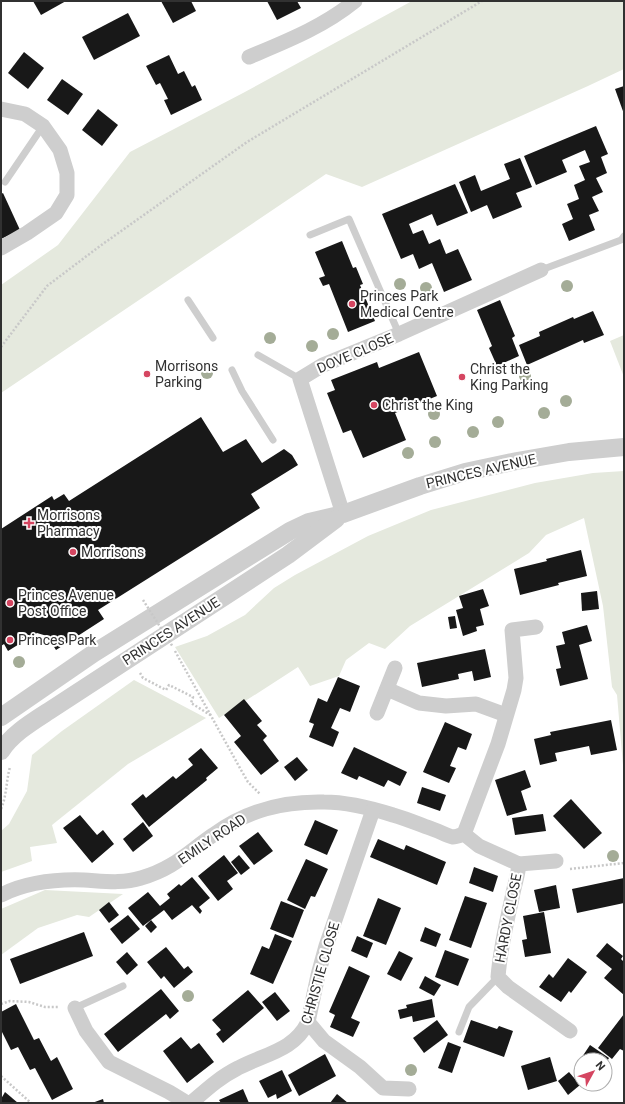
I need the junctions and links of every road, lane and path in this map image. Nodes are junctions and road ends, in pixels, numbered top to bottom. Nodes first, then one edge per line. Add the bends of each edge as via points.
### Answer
1 (355, 1) edge
2 (482, 1) edge
3 (249, 58) dead end
4 (1, 109) edge
5 (43, 126) junction
6 (5, 182) dead end
7 (310, 235) dead end
8 (624, 236) edge
9 (1, 248) edge
10 (541, 270) joint
11 (188, 300) dead end
12 (398, 334) junction
13 (213, 338) dead end
14 (1, 347) edge
15 (258, 355) dead end
16 (232, 370) dead end
17 (300, 379) junction
18 (273, 440) dead end
19 (624, 447) edge
20 (343, 514) junction
21 (144, 600) dead end
22 (536, 627) dead end
23 (173, 639) dead end
24 (168, 643) dead end
25 (394, 668) dead end
26 (139, 672) dead end
27 (387, 689) junction
28 (377, 713) dead end
29 (506, 715) junction
30 (212, 716) junction
31 (1, 717) edge
32 (6, 758) edge
33 (272, 807) junction
34 (1, 809) edge
35 (373, 810) junction
36 (464, 834) junction
37 (556, 861) joint
38 (624, 862) edge
39 (519, 864) junction
40 (1, 895) edge
41 (498, 977) junction
42 (123, 986) dead end
43 (1, 1004) edge
44 (75, 1008) junction
45 (308, 1022) junction
46 (570, 1031) dead end
47 (459, 1032) dead end
48 (1, 1076) edge
49 (409, 1089) dead end
50 (31, 1103) edge
51 (187, 1103) edge
52 (191, 1103) edge

1 - 3 street via 331,19
2 - 14 path via 247,142 100,246 48,286
4 - 5 street via 25,114
5 - 6 lane
5 - 9 street via 60,150 67,173 67,195 56,213 27,234
7 - 12 lane via 349,219
8 - 10 lane via 621,240
10 - 12 street, DOVE CLOSE
11 - 13 lane
12 - 17 street, DOVE CLOSE via 323,365
15 - 17 lane
16 - 18 lane
17 - 20 street, DOVE CLOSE
19 - 20 street, PRINCES AVENUE via 569,452 465,472
20 - 31 street, PRINCES AVENUE via 309,522 290,531 94,653
20 - 32 street, PRINCES AVENUE via 288,554 19,732 6,743
21 - 30 path, bridge
22 - 29 street via 512,630 516,678
23 - 24 path
25 - 27 street
26 - 30 path via 143,678 166,690 169,685 193,697 191,703
27 - 28 street
27 - 29 street via 419,703 446,706 476,704
29 - 36 street via 498,744
30 - 33 path via 248,782
32 - 34 path via 5,799
33 - 35 street, EMILY ROAD via 303,802 324,802 348,803
33 - 40 street, EMILY ROAD via 239,818 170,867 140,878 117,882 56,880 29,884
35 - 36 street, EMILY ROAD via 454,837
35 - 45 street, CHRISTIE CLOSE via 326,946
36 - 39 street via 480,846
37 - 38 path via 567,869
37 - 39 street
39 - 41 street, HARDY CLOSE
41 - 46 street, HARDY CLOSE
41 - 47 lane via 469,1007
42 - 44 lane
43 - 44 path via 10,1001 29,1002 46,1007
44 - 51 street via 86,1032 109,1062
45 - 49 street via 324,1041 383,1088
45 - 52 street, CHRISTIE CLOSE via 302,1033 291,1043 219,1079
48 - 50 path

